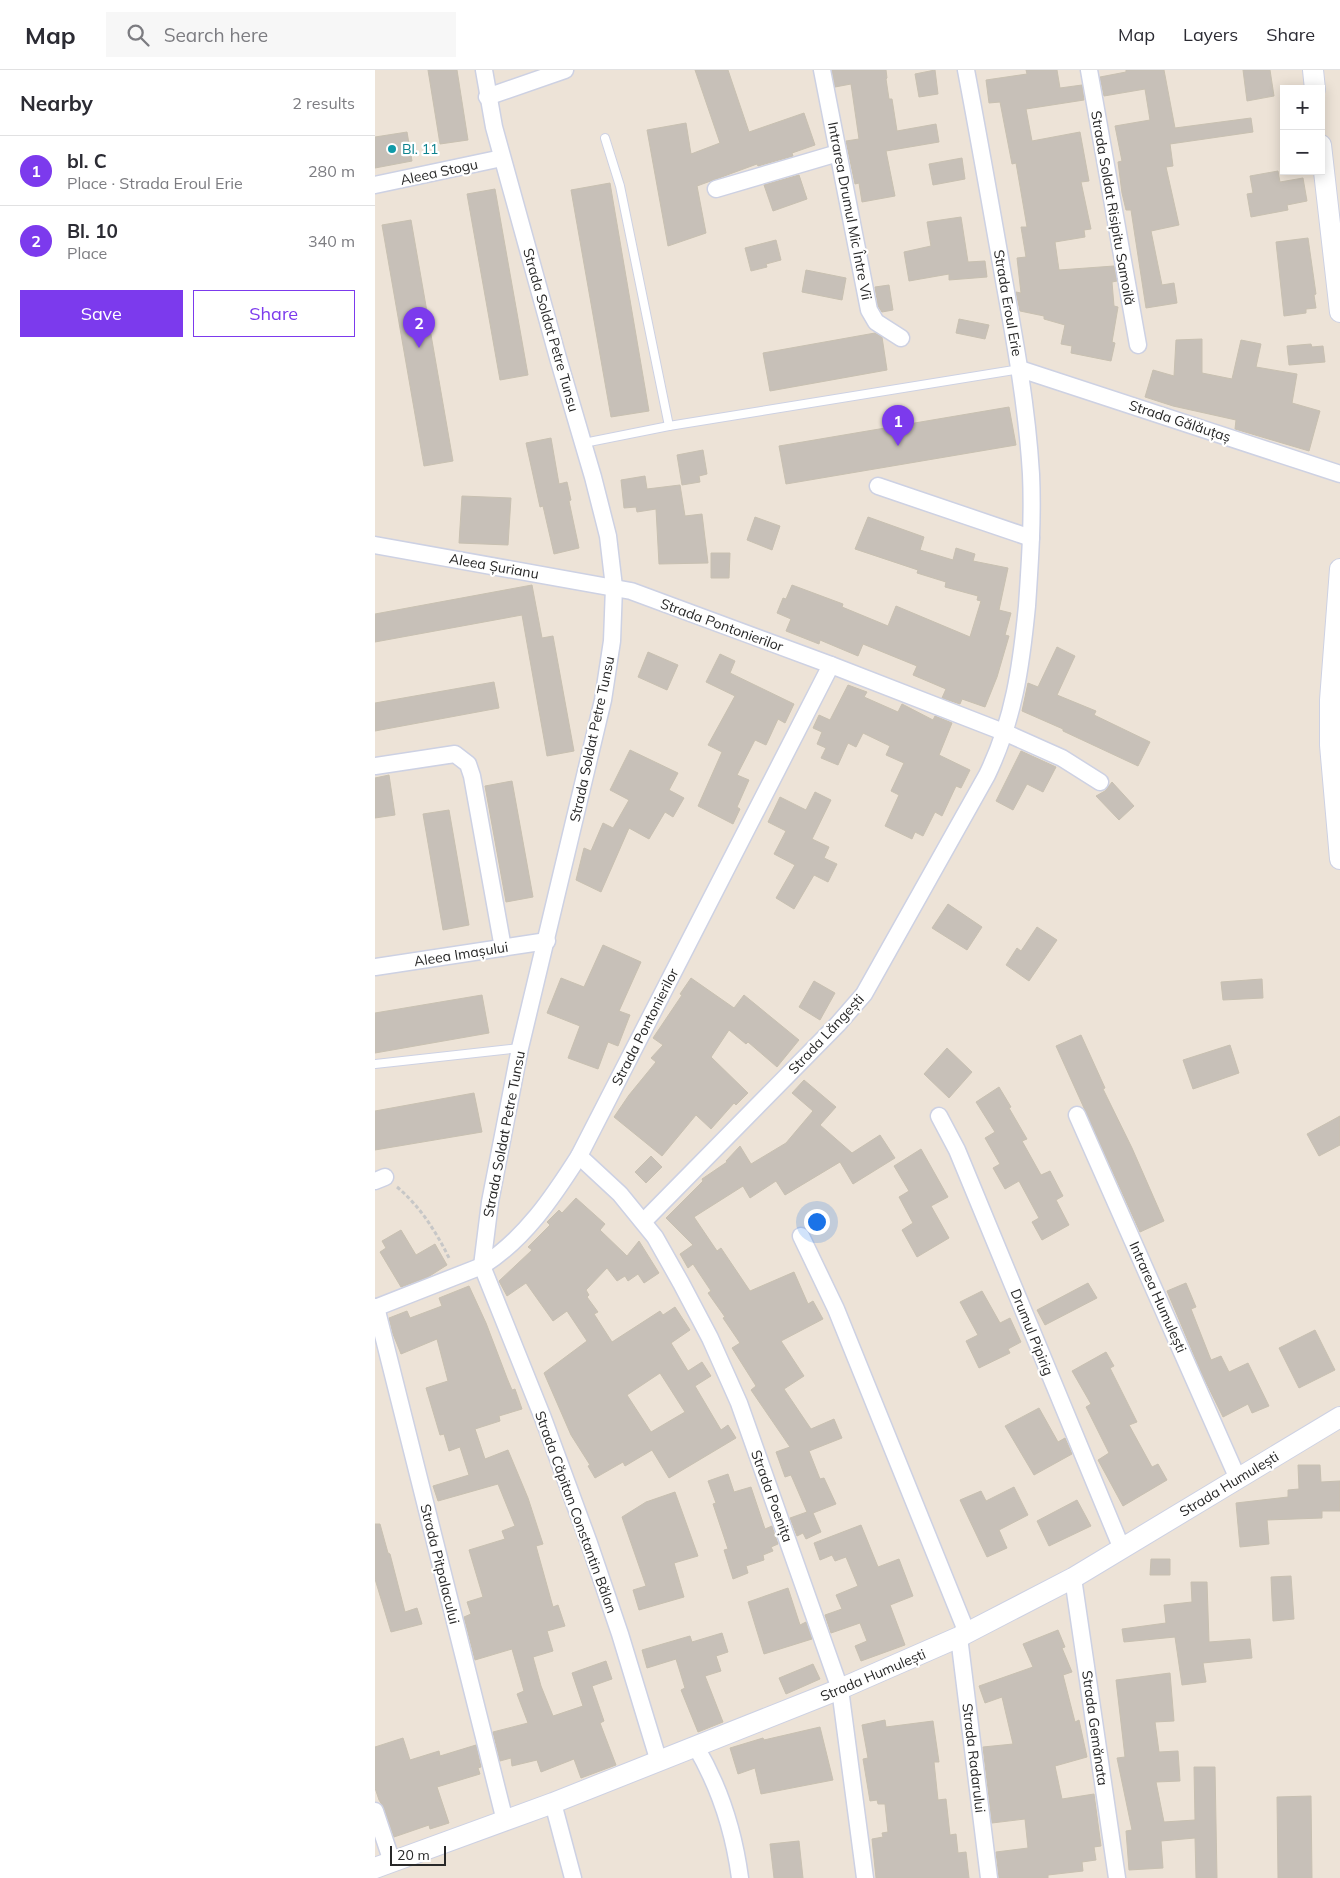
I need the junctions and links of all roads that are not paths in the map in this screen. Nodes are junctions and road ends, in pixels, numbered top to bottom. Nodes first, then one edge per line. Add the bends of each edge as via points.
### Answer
1 (484, 70) edge
2 (565, 70) edge
3 (822, 70) edge
4 (966, 70) edge
5 (1089, 70) edge
6 (1313, 70) edge
7 (1315, 85) edge
8 (487, 96) junction
9 (605, 138) dead end
10 (838, 153) junction
11 (502, 158) junction
12 (1324, 175) edge
13 (375, 185) edge
14 (716, 189) dead end
15 (1340, 312) edge
16 (901, 338) dead end
17 (1137, 345) dead end
18 (1019, 369) junction
19 (669, 426) junction
20 (584, 442) junction
21 (1340, 474) edge
22 (878, 486) dead end
23 (1031, 538) junction
24 (375, 545) edge
25 (1340, 569) edge
26 (614, 587) junction
27 (831, 664) junction
28 (1006, 733) junction
29 (375, 766) edge
30 (1100, 782) dead end
31 (1340, 859) edge
32 (547, 941) junction
33 (503, 948) junction
34 (375, 967) edge
35 (521, 1048) junction
36 (375, 1064) edge
37 (1077, 1115) dead end
38 (939, 1116) dead end
39 (579, 1156) junction
40 (644, 1221) junction
41 (801, 1236) dead end
42 (482, 1266) junction
43 (375, 1308) edge
44 (1340, 1417) edge
45 (1238, 1479) junction
46 (1122, 1549) junction
47 (1073, 1578) junction
48 (963, 1635) junction
49 (840, 1689) junction
50 (696, 1747) junction
51 (659, 1762) junction
52 (553, 1803) junction
53 (375, 1811) edge
54 (505, 1822) junction
55 (383, 1865) edge
56 (573, 1878) edge
57 (740, 1878) edge
58 (865, 1878) edge
59 (989, 1878) edge
60 (1117, 1878) edge

1 - 8 street, Strada Soldat Petre Tunsu
2 - 8 street
3 - 10 street, Intrarea Drumul Mic Între Vii
4 - 18 street, Strada Eroul Erie
5 - 17 street, Strada Soldat Risipitu Samoilă
6 - 7 street
8 - 11 street, Strada Soldat Petre Tunsu
9 - 19 lane via 620,186
10 - 14 street
10 - 16 street, Intrarea Drumul Mic Între Vii via 869,310 876,322
11 - 13 street, Aleea Stogu
11 - 20 street, Strada Soldat Petre Tunsu
12 - 15 street
18 - 19 lane
18 - 21 street, Strada Gălăuțaș
18 - 23 street, Strada Eroul Erie via 1031,473
19 - 20 lane
20 - 26 street, Strada Soldat Petre Tunsu via 608,536
22 - 23 street
23 - 28 street, Strada Eroul Erie via 1024,640
24 - 26 street, Aleea Șurianu
25 - 31 street via 1332,657 1330,745
26 - 27 street, Strada Pontonierilor
26 - 32 street, Strada Soldat Petre Tunsu via 612,641 603,700
27 - 28 street, Strada Pontonierilor
27 - 39 street, Strada Pontonierilor
28 - 30 street, Strada Pontonierilor via 1062,758
28 - 40 street, Strada Lăngești via 987,775 864,994 839,1024
29 - 33 street via 455,754 468,764
32 - 33 street, Aleea Imașului
32 - 35 street, Strada Soldat Petre Tunsu
33 - 34 street, Aleea Imașului
35 - 36 lane
35 - 42 street, Strada Soldat Petre Tunsu via 490,1202
37 - 45 street, Intrarea Humulești
38 - 46 street, Drumul Pipirig via 957,1150
39 - 40 street, Strada Poenița via 608,1181
39 - 42 street, Strada Pontonierilor via 556,1192 528,1226 506,1249
40 - 49 street, Strada Poenița via 710,1338 739,1403
41 - 48 street, Strada Radarului via 836,1309
42 - 43 street, Strada Pontonierilor
42 - 51 street, Strada Căpitan Constantin Bălan via 589,1543
43 - 54 street, Strada Pitpalacului
44 - 45 street, Strada Humulești
45 - 46 street, Strada Humulești
46 - 47 street, Strada Humulești
47 - 48 street, Strada Humulești
47 - 60 street, Strada Gemănata
48 - 49 street, Strada Humulești
48 - 59 street, Strada Radarului
49 - 50 street, Strada Humulești
49 - 58 street, Strada Poenița
50 - 51 street, Strada Humulești
50 - 57 street via 716,1789
51 - 52 street, Strada Humulești
52 - 54 street, Strada Humulești
52 - 56 street
53 - 55 street
54 - 55 street, Strada Humulești

